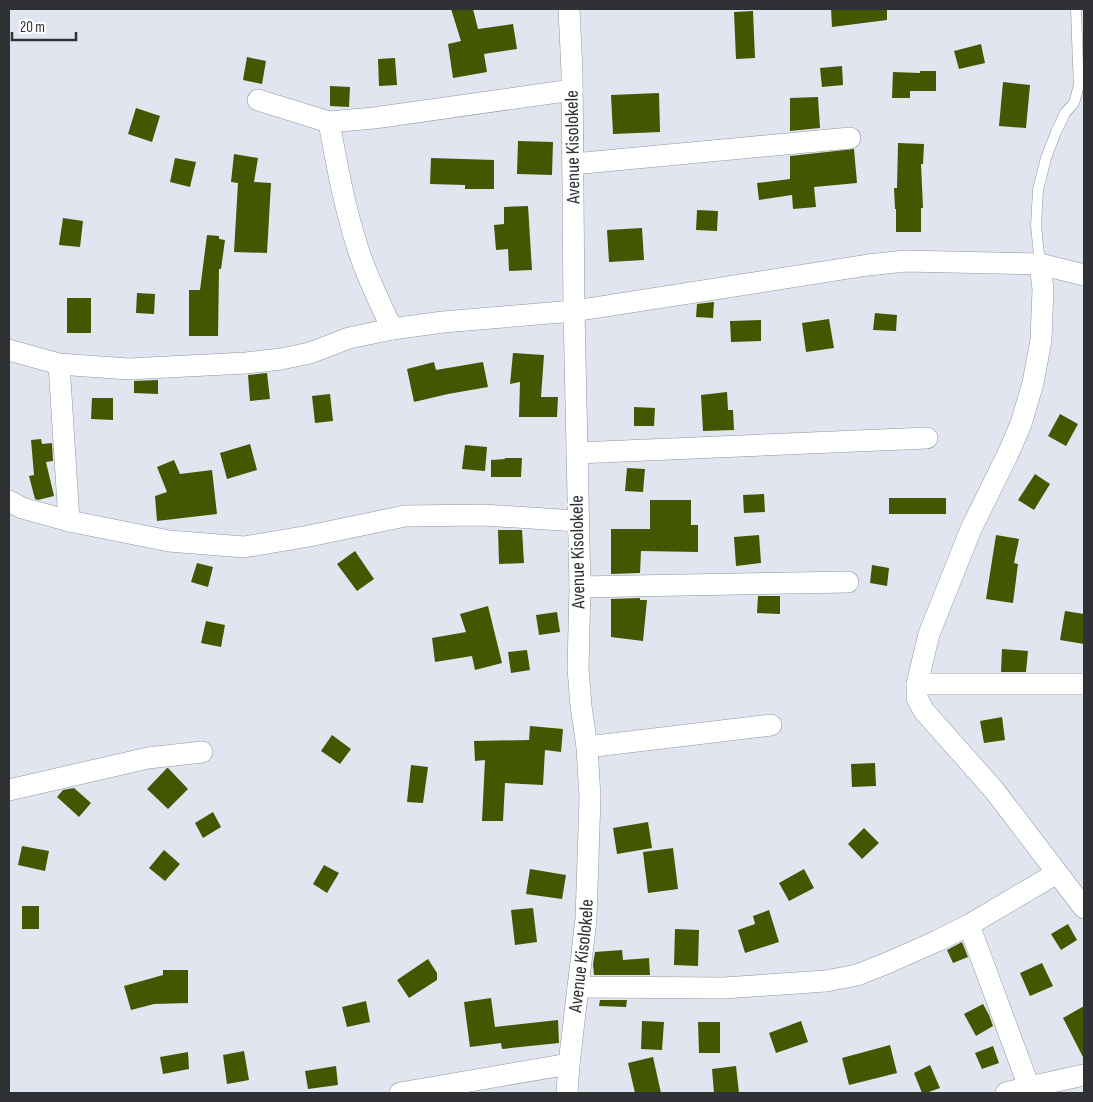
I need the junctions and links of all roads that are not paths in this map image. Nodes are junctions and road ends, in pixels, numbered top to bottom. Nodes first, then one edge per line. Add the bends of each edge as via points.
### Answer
1 (569, 9) edge
2 (1076, 9) edge
3 (572, 90) junction
4 (258, 100) dead end
5 (329, 122) junction
6 (850, 138) dead end
7 (573, 164) junction
8 (1040, 264) junction
9 (1084, 275) edge
10 (574, 311) junction
11 (392, 330) junction
12 (9, 350) edge
13 (59, 364) junction
14 (927, 438) dead end
15 (576, 453) junction
16 (9, 501) edge
17 (69, 521) junction
18 (578, 521) junction
19 (848, 582) dead end
20 (580, 587) junction
21 (917, 684) junction
22 (1084, 684) edge
23 (771, 725) dead end
24 (587, 747) junction
25 (202, 752) dead end
26 (9, 790) edge
27 (1057, 872) junction
28 (1084, 908) edge
29 (969, 925) junction
30 (578, 987) junction
31 (569, 1064) junction
32 (1084, 1075) edge
33 (1029, 1087) junction
34 (400, 1093) edge
35 (566, 1093) edge
36 (1006, 1093) edge

1 - 3 street, Avenue Kisolokele
2 - 8 lane via 1079,85 1074,103 1056,132 1038,190 1036,226
3 - 5 street
3 - 7 street, Avenue Kisolokele
4 - 5 street
5 - 11 street via 347,213 359,254
6 - 7 street
7 - 10 street, Avenue Kisolokele
8 - 9 street
8 - 10 street via 906,261
8 - 21 street via 1043,289 1041,340 1033,384 1021,424 970,529 929,634
10 - 11 street via 443,322
10 - 15 street, Avenue Kisolokele
11 - 13 street via 349,338 310,353 246,363 128,369
12 - 13 street
13 - 17 street
14 - 15 street
15 - 18 street, Avenue Kisolokele
16 - 17 street via 22,508
17 - 18 street via 169,540 244,547 405,516 483,515
18 - 20 street, Avenue Kisolokele
19 - 20 street
20 - 24 street, Avenue Kisolokele via 578,668
21 - 22 street
21 - 27 street via 917,698 924,711 994,790
23 - 24 street
24 - 30 street, Avenue Kisolokele via 589,844 586,919
25 - 26 street via 148,758
27 - 28 street
27 - 29 street
29 - 30 street via 857,975 826,981 724,988
29 - 33 street
30 - 31 street, Avenue Kisolokele
31 - 34 street
31 - 35 street, Avenue Kisolokele
32 - 33 street
33 - 36 street

